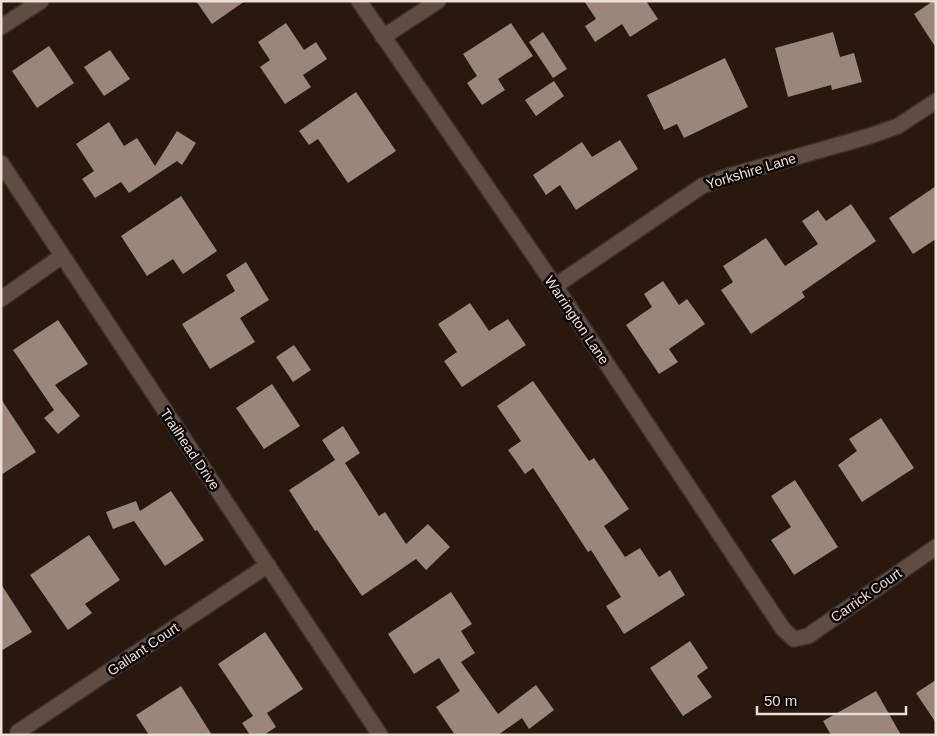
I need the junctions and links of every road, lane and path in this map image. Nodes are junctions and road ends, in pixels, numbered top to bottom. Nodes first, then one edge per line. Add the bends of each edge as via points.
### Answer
1 (42, 1) edge
2 (358, 1) edge
3 (438, 1) edge
4 (1, 27) edge
5 (384, 37) junction
6 (936, 101) edge
7 (1, 163) edge
8 (62, 256) junction
9 (556, 286) junction
10 (1, 300) edge
11 (936, 547) edge
12 (268, 565) junction
13 (794, 639) joint
14 (18, 732) dead end
15 (380, 735) edge

1 - 4 street
2 - 5 street, Warrington Lane
3 - 5 street
5 - 9 street, Warrington Lane
6 - 9 street, Yorkshire Lane via 898,126 702,186
7 - 8 street, Trailhead Drive
8 - 10 street
8 - 12 street, Trailhead Drive
9 - 13 street, Warrington Lane via 783,629
11 - 13 street, Carrick Court via 808,636
12 - 14 street, Gallant Court
12 - 15 street, Trailhead Drive

